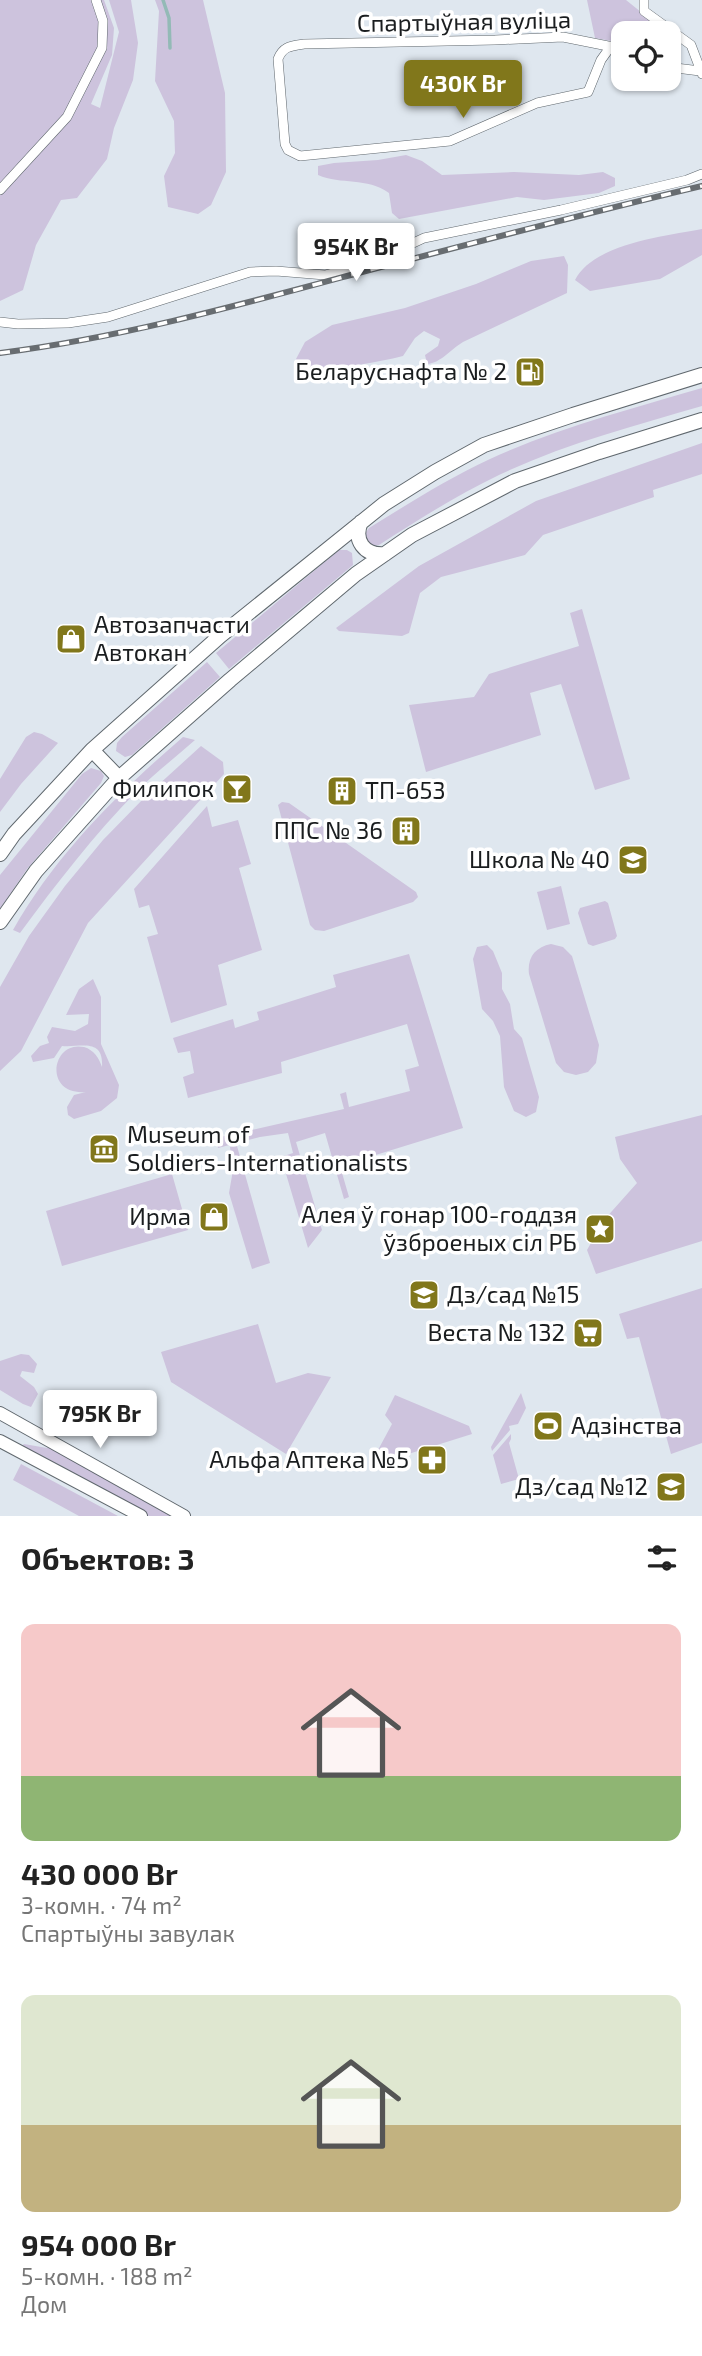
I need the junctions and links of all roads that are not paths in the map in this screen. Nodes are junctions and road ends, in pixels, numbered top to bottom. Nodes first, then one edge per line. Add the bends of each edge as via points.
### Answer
1 (96, 0) edge
2 (642, 1) edge
3 (611, 46) joint
4 (681, 69) edge
5 (701, 73) edge
6 (702, 174) edge
7 (0, 190) edge
8 (0, 322) edge
9 (702, 375) edge
10 (702, 420) edge
11 (361, 522) junction
12 (333, 543) junction
13 (385, 554) junction
14 (356, 574) junction
15 (92, 750) junction
16 (119, 778) junction
17 (0, 854) edge
18 (0, 922) edge
19 (0, 1413) edge
20 (0, 1441) edge
21 (141, 1516) edge
22 (184, 1516) edge

1 - 7 street via 103,21 102,48 67,117
2 - 5 street via 644,11 691,45
3 - 3 street, Спартыўная вуліца via 588,92 537,103 450,141 300,156 285,144 278,59 287,47 563,37
4 - 5 street
6 - 8 street via 424,238 370,263 325,275 250,272 108,317 68,323
9 - 11 main road via 484,445 435,471
10 - 13 main road via 515,481
11 - 12 main road
11 - 13 main road via 361,545 369,552
12 - 14 main road via 355,551 359,560
12 - 15 main road
13 - 14 main road
14 - 16 main road
15 - 16 main road
15 - 17 main road
16 - 18 main road via 36,871
19 - 22 main road
20 - 21 main road

